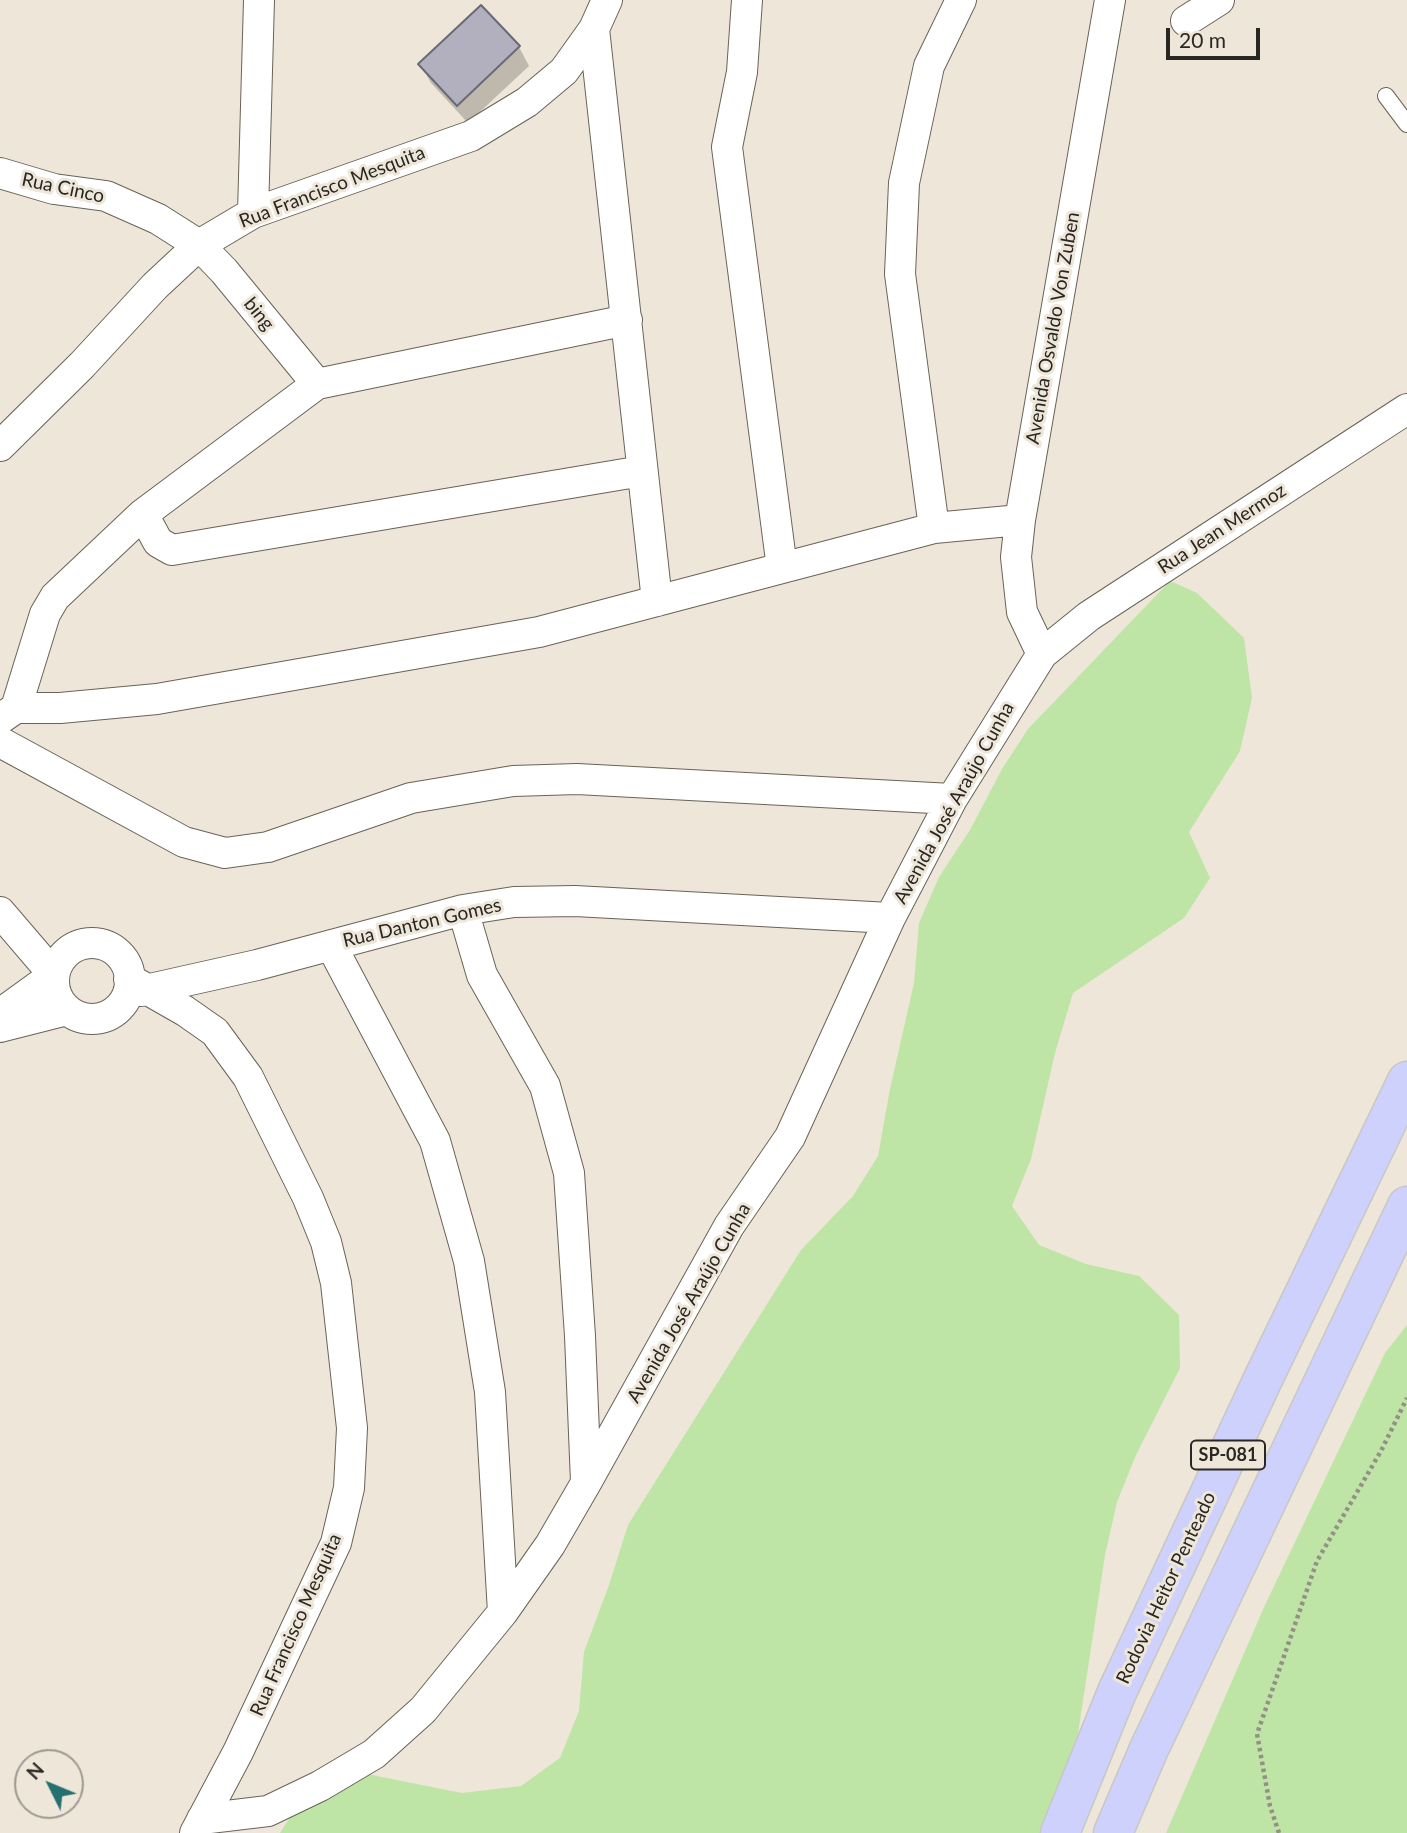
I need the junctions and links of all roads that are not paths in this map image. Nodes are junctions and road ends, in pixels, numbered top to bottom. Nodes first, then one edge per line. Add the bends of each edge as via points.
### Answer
1 (259, 0) edge
2 (607, 0) edge
3 (747, 0) edge
4 (961, 0) edge
5 (1110, 0) edge
6 (1219, 0) edge
7 (1186, 21) dead end
8 (594, 29) junction
9 (1386, 96) dead end
10 (1407, 124) edge
11 (0, 173) edge
12 (253, 213) junction
13 (198, 245) junction
14 (627, 320) junction
15 (317, 384) junction
16 (1407, 409) edge
17 (0, 446) edge
18 (642, 471) junction
19 (143, 514) junction
20 (1020, 520) junction
21 (934, 528) junction
22 (782, 568) junction
23 (657, 601) junction
24 (1042, 654) junction
25 (8, 713) edge
26 (0, 741) edge
27 (952, 799) junction
28 (463, 910) junction
29 (0, 911) edge
30 (890, 918) junction
31 (331, 945) junction
32 (72, 949) junction
33 (54, 975) junction
34 (135, 987) junction
35 (67, 1010) junction
36 (0, 1014) edge
37 (0, 1027) edge
38 (1407, 1082) edge
39 (1407, 1206) edge
40 (586, 1483) junction
41 (503, 1612) junction
42 (199, 1826) edge
43 (1060, 1833) edge
44 (1113, 1833) edge

1 - 12 street
2 - 8 street, Rua Francisco Mesquita
3 - 22 street via 742,72 727,147
4 - 21 street via 929,66 904,183 900,274
5 - 20 street, Avenida Osvaldo Von Zuben
6 - 7 street
8 - 12 street, Rua Francisco Mesquita via 565,71 527,102 471,136
8 - 14 street
9 - 10 lane
11 - 13 street, Rua Cinco via 54,190 106,196 158,219
12 - 13 street, Rua Francisco Mesquita
13 - 15 street, bing
13 - 17 street, Rua Francisco Mesquita
14 - 15 street
14 - 18 street
15 - 19 street
16 - 24 street, Rua Jean Mermoz via 1089,615
18 - 19 street via 172,550 158,542
18 - 23 street
19 - 25 street via 55,597
20 - 21 street
20 - 24 street, Avenida Osvaldo Von Zuben via 1016,558 1021,612
21 - 22 street
22 - 23 street
23 - 25 street via 539,632 157,699
24 - 27 street, Avenida José Araújo Cunha
26 - 27 street via 184,842 225,853 268,847 411,797 513,781 577,779
27 - 30 street, Avenida José Araújo Cunha
28 - 30 street, Rua Danton Gomes via 514,902 575,901
28 - 31 street, Rua Danton Gomes
28 - 40 street via 481,975 545,1086 569,1173
29 - 32 street
29 - 33 street
30 - 40 street, Avenida José Araújo Cunha via 790,1137 729,1226
31 - 34 street, Rua Danton Gomes via 257,965
31 - 41 street via 435,1141 469,1261 490,1392
32 - 33 street via 60,959
32 - 34 street via 95,943 118,953
33 - 35 street via 57,997
33 - 36 street
34 - 35 street via 120,1008 99,1019 75,1016
34 - 42 street, Rua Francisco Mesquita via 215,1032 248,1077 308,1198 336,1283 352,1428 349,1488 336,1543
35 - 37 street
38 - 43 main road, Rodovia Heitor Penteado / SP-081 via 1117,1692
39 - 44 main road, SP-081
40 - 41 street, Avenida José Araújo Cunha
41 - 42 street, Avenida José Araújo Cunha via 423,1710 374,1754 268,1811

